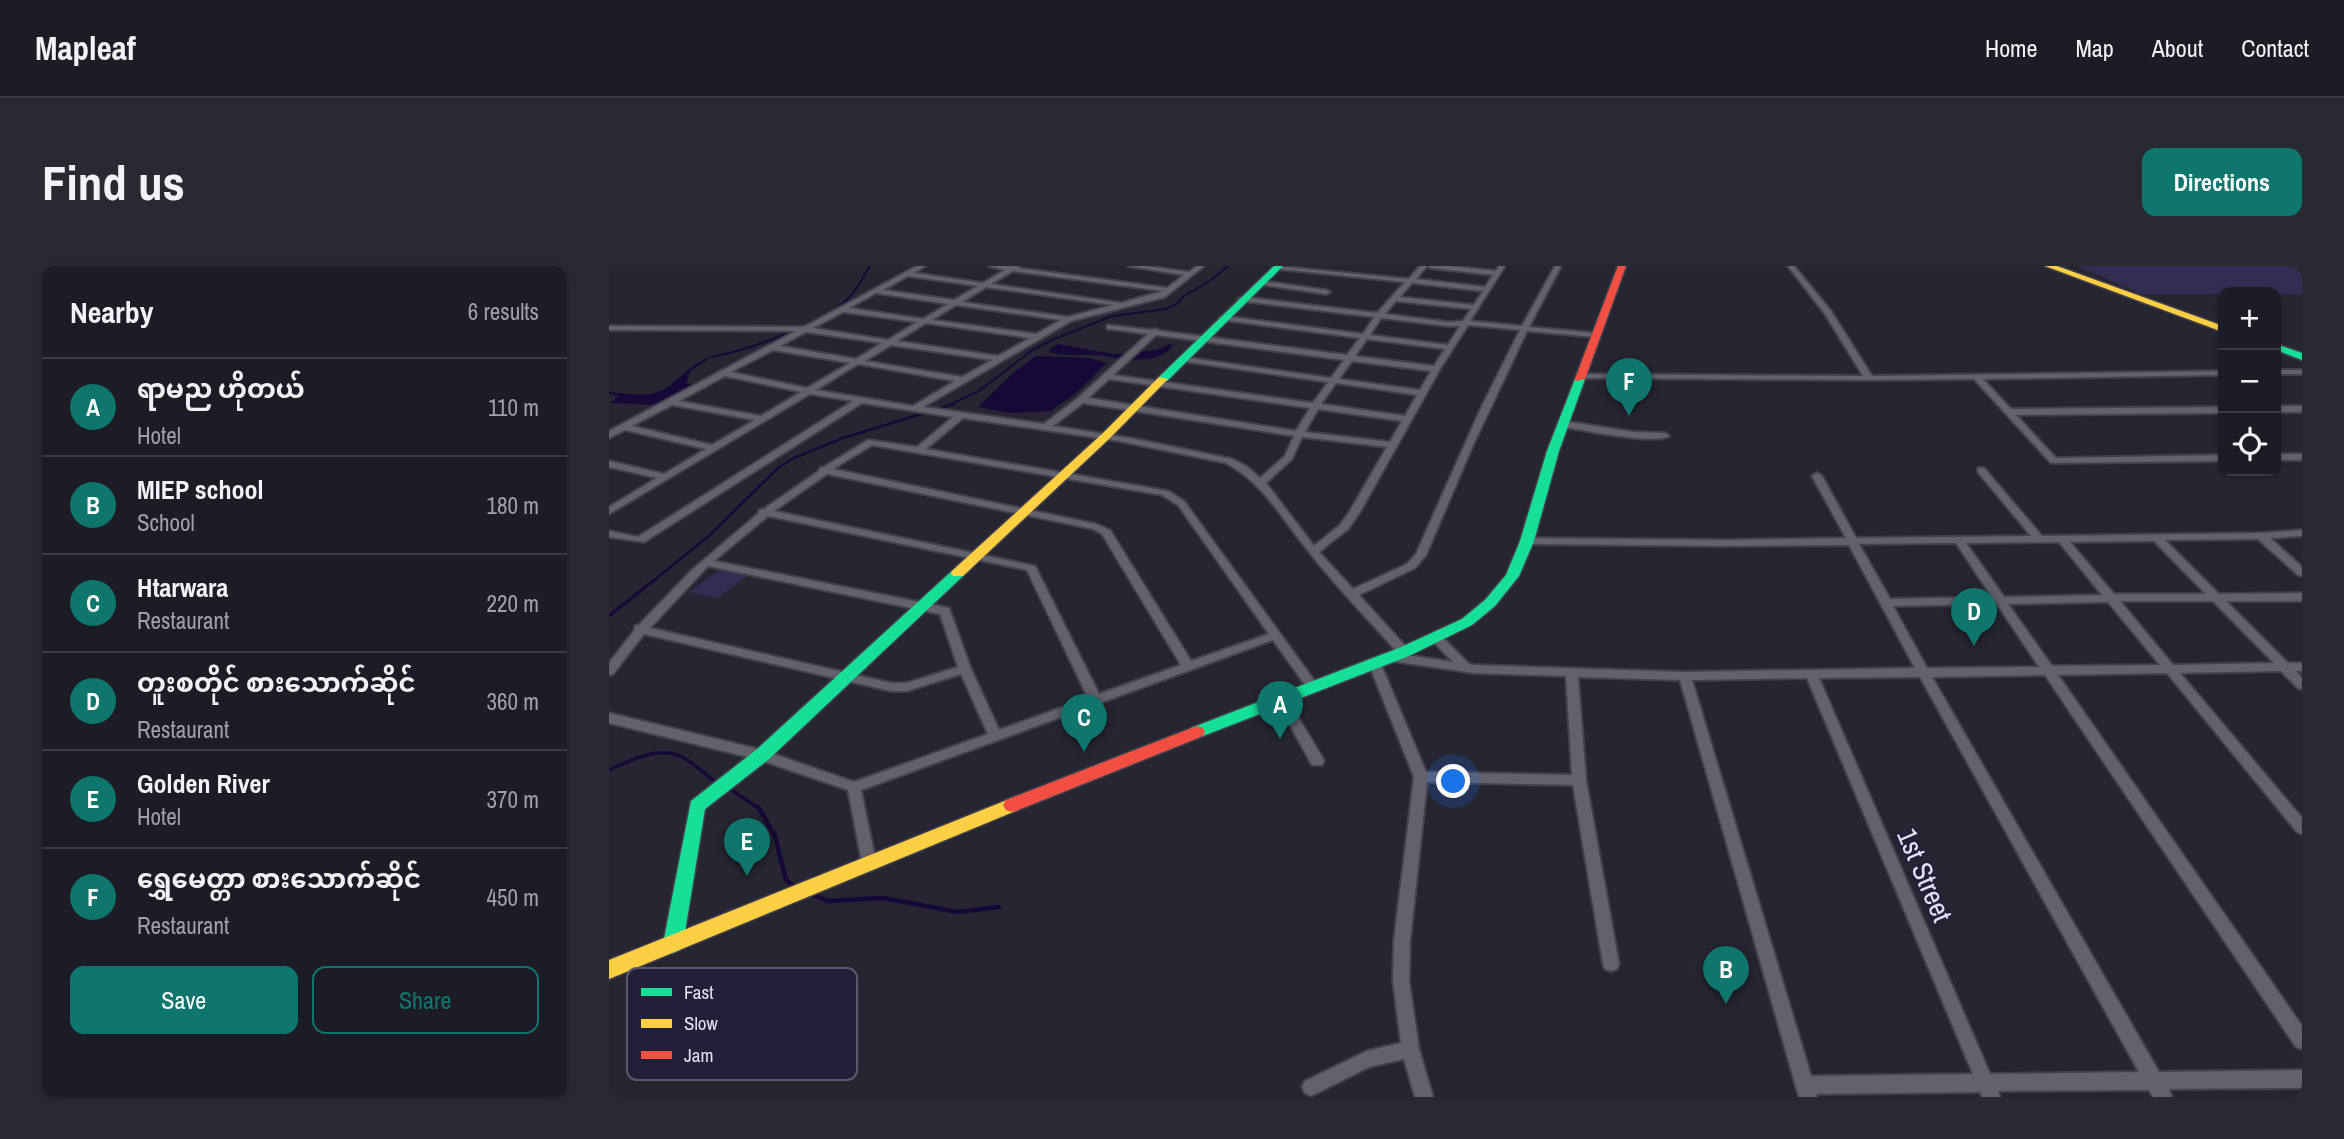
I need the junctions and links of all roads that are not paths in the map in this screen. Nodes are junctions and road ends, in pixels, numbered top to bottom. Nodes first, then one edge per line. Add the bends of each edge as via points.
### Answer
1 (922, 266) edge
2 (991, 266) edge
3 (1131, 266) edge
4 (1201, 266) edge
5 (1272, 266) edge
6 (1279, 266) edge
7 (1424, 266) edge
8 (1431, 266) edge
9 (1558, 266) edge
10 (1622, 266) edge
11 (1791, 266) edge
12 (2049, 266) edge
13 (1014, 267) edge
14 (1500, 270) edge
15 (907, 274) junction
16 (1190, 274) junction
17 (1410, 281) junction
18 (1260, 284) junction
19 (984, 285) junction
20 (1487, 289) junction
21 (1169, 290) junction
22 (873, 291) junction
23 (1327, 292) dead end
24 (1242, 299) junction
25 (1395, 299) junction
26 (954, 303) junction
27 (1125, 305) junction
28 (1475, 307) junction
29 (840, 309) junction
30 (1379, 316) junction
31 (1223, 318) junction
32 (1068, 319) junction
33 (923, 321) junction
34 (1465, 323) junction
35 (2218, 326) edge
36 (1110, 327) dead end
37 (1523, 327) junction
38 (609, 328) edge
39 (804, 328) junction
40 (1156, 331) junction
41 (1595, 335) junction
42 (1038, 337) junction
43 (1203, 337) junction
44 (1365, 337) junction
45 (889, 342) junction
46 (772, 347) junction
47 (1449, 347) junction
48 (2281, 350) edge
49 (2302, 357) edge
50 (1350, 358) junction
51 (1000, 359) junction
52 (1182, 359) junction
53 (856, 361) junction
54 (1436, 369) junction
55 (2281, 372) edge
56 (2302, 372) edge
57 (724, 373) junction
58 (2218, 373) edge
59 (1106, 376) junction
60 (1582, 376) junction
61 (1976, 376) junction
62 (1869, 378) junction
63 (964, 380) junction
64 (1334, 381) junction
65 (1160, 382) junction
66 (804, 393) junction
67 (1422, 393) junction
68 (862, 399) junction
69 (1081, 400) junction
70 (671, 402) junction
71 (1317, 404) junction
72 (1134, 407) junction
73 (915, 408) junction
74 (2281, 409) edge
75 (2302, 409) edge
76 (2218, 410) edge
77 (2009, 412) junction
78 (961, 415) junction
79 (760, 418) junction
80 (1408, 419) junction
81 (1563, 424) junction
82 (625, 427) junction
83 (1045, 428) junction
84 (1299, 434) junction
85 (609, 435) edge
86 (1106, 436) junction
87 (1665, 436) dead end
88 (1392, 445) junction
89 (713, 448) junction
90 (919, 450) junction
91 (2281, 457) edge
92 (2302, 457) edge
93 (2218, 458) edge
94 (609, 464) edge
95 (824, 470) junction
96 (1981, 470) dead end
97 (1063, 475) junction
98 (1817, 476) dead end
99 (665, 477) junction
100 (1260, 483) junction
101 (609, 511) edge
102 (763, 512) junction
103 (1023, 513) junction
104 (2302, 533) edge
105 (609, 534) edge
106 (2261, 537) junction
107 (2157, 538) junction
108 (1853, 539) junction
109 (2039, 539) junction
110 (2062, 539) junction
111 (1959, 540) junction
112 (1527, 541) junction
113 (1314, 551) junction
114 (974, 557) junction
115 (707, 564) junction
116 (2302, 573) edge
117 (1352, 594) junction
118 (2216, 596) junction
119 (2302, 597) edge
120 (2109, 598) junction
121 (1999, 601) junction
122 (1888, 604) junction
123 (923, 606) junction
124 (639, 629) junction
125 (1274, 635) junction
126 (1436, 638) junction
127 (1389, 657) junction
128 (1188, 666) junction
129 (2285, 667) junction
130 (2302, 667) edge
131 (1466, 668) junction
132 (965, 669) junction
133 (609, 671) edge
134 (2171, 671) junction
135 (2048, 672) junction
136 (1572, 673) junction
137 (1811, 673) junction
138 (1923, 673) junction
139 (848, 675) junction
140 (1685, 676) junction
141 (1312, 685) junction
142 (2302, 685) edge
143 (1281, 698) junction
144 (1095, 699) junction
145 (609, 718) edge
146 (995, 736) junction
147 (762, 755) junction
148 (1317, 761) dead end
149 (1421, 777) junction
150 (1579, 780) junction
151 (855, 787) junction
152 (2302, 828) edge
153 (869, 863) junction
154 (673, 944) junction
155 (1611, 964) dead end
156 (609, 970) edge
157 (2302, 1041) edge
158 (1410, 1048) junction
159 (2302, 1079) edge
160 (1311, 1087) dead end
161 (2159, 1090) edge
162 (1806, 1091) edge
163 (1988, 1091) edge
164 (1424, 1097) edge

1 - 15 street
2 - 13 street
3 - 16 street
4 - 16 street
5 - 6 main road
6 - 17 street
6 - 18 main road
7 - 17 street
8 - 14 street
9 - 37 street
10 - 41 main road
11 - 62 street via 1828,313
12 - 35 main road
13 - 19 street
13 - 21 street
14 - 20 street
15 - 19 street
15 - 22 street
16 - 21 street
17 - 20 street
17 - 25 street
18 - 23 street
18 - 24 main road
19 - 26 street
19 - 27 street
20 - 28 street
21 - 27 street
22 - 26 street
22 - 29 street
24 - 30 street
24 - 31 main road
25 - 28 street
25 - 30 street
26 - 32 street
26 - 33 street
27 - 32 street
28 - 34 street
29 - 33 street
29 - 39 street
30 - 34 street
30 - 44 street
31 - 43 main road
31 - 44 street
32 - 42 street
33 - 42 street
33 - 45 street
34 - 37 street
34 - 47 street
36 - 40 street
37 - 41 street
37 - 117 street via 1421,555 1411,566
38 - 39 street
39 - 45 street
39 - 46 street
40 - 43 street
40 - 59 street
41 - 60 main road
42 - 51 street
43 - 50 street
43 - 52 main road
44 - 47 street
44 - 50 street
45 - 51 street
45 - 53 street
46 - 53 street
46 - 57 street
47 - 54 street
48 - 49 main road
50 - 54 street
50 - 64 street
51 - 63 street
52 - 64 street
52 - 65 main road
53 - 63 street
53 - 66 street
54 - 67 street
55 - 56 street
57 - 66 street
57 - 70 street
58 - 61 street
59 - 65 street
59 - 69 street
60 - 62 street
60 - 81 main road
61 - 62 street
61 - 77 street
63 - 73 street
64 - 67 street
64 - 71 street
65 - 71 street
65 - 72 main road
66 - 68 street
66 - 79 street
67 - 80 street
68 - 73 street
68 - 105 street via 640,540
69 - 72 street
69 - 83 street
70 - 79 street
70 - 82 street
71 - 80 street
71 - 84 street
72 - 84 street
72 - 86 main road
73 - 78 street
74 - 75 street
76 - 77 street
77 - 93 street via 2054,461
78 - 83 street
78 - 90 street
79 - 89 street
80 - 88 street
81 - 87 street
81 - 112 main road
82 - 85 street
82 - 89 street
83 - 86 street
84 - 88 street
84 - 100 street via 1290,457
86 - 97 main road
86 - 100 street via 1229,461 1244,467
88 - 113 street via 1344,527
89 - 99 street
90 - 95 street via 871,442
90 - 97 street
91 - 92 street
94 - 99 street
95 - 102 street
95 - 103 street
96 - 109 street
97 - 103 main road
97 - 125 street via 1165,493 1181,503
98 - 108 street
99 - 101 street
100 - 113 street
102 - 114 street
102 - 115 street
103 - 114 main road
103 - 128 street via 1106,532
104 - 106 street
106 - 107 street
106 - 116 street
107 - 110 street
107 - 118 street
108 - 111 street
108 - 112 street
108 - 122 street
109 - 110 street
109 - 111 street
110 - 120 street
111 - 121 street
112 - 126 main road via 1512,576 1490,603
113 - 117 street
114 - 123 main road
114 - 144 street via 1031,568
115 - 123 street
115 - 124 street
117 - 127 street
118 - 119 street
118 - 120 street
118 - 129 street
120 - 121 street
120 - 134 street
121 - 122 street
121 - 135 street
122 - 138 street
123 - 132 street via 945,611
123 - 139 main road
124 - 133 street
124 - 139 street
125 - 128 street
125 - 141 street
126 - 127 main road
126 - 131 street
127 - 131 street
127 - 141 main road
127 - 149 street
128 - 144 street
129 - 130 street
129 - 134 street
129 - 142 street
131 - 136 street
132 - 139 street via 907,687
132 - 146 street
134 - 135 street
134 - 152 street
135 - 138 street
135 - 157 street
136 - 140 street
136 - 150 street
137 - 138 street
137 - 140 street
137 - 163 street, 1st Street
138 - 161 street
139 - 147 main road
140 - 162 street
141 - 143 main road
143 - 148 street
143 - 153 main road
144 - 146 street
145 - 147 street
146 - 151 street
147 - 151 street
147 - 154 main road via 697,806
149 - 150 street
149 - 158 street via 1402,941 1403,1012
150 - 155 street
151 - 153 street
153 - 154 main road
154 - 156 main road
158 - 160 street via 1367,1059
158 - 164 street
159 - 161 street
161 - 163 street
162 - 163 street

